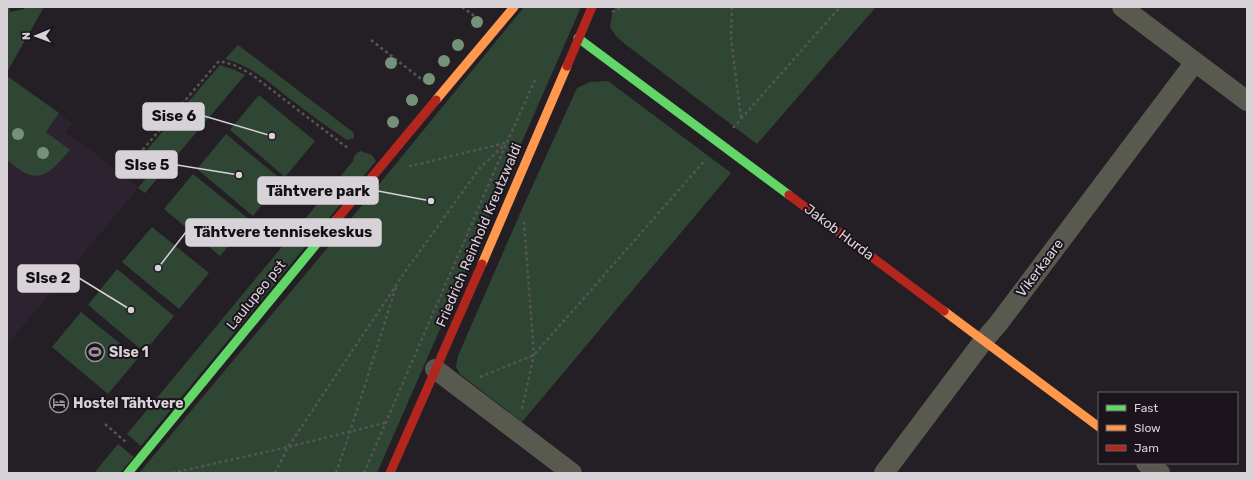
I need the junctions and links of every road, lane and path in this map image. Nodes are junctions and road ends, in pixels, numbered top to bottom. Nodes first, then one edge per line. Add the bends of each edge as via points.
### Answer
1 (462, 7) edge
2 (514, 7) edge
3 (592, 7) edge
4 (732, 7) edge
5 (840, 7) edge
6 (1122, 7) edge
7 (477, 18) dead end
8 (578, 38) junction
9 (371, 40) dead end
10 (1194, 62) junction
11 (539, 71) dead end
12 (425, 81) dead end
13 (1247, 101) edge
14 (741, 118) junction
15 (535, 138) junction
16 (507, 142) junction
17 (720, 143) junction
18 (349, 149) dead end
19 (393, 152) junction
20 (127, 168) dead end
21 (524, 220) dead end
22 (398, 283) junction
23 (984, 340) junction
24 (534, 355) junction
25 (436, 369) junction
26 (457, 386) junction
27 (385, 423) junction
28 (105, 424) dead end
29 (1098, 426) edge
30 (517, 431) junction
31 (350, 432) junction
32 (288, 447) junction
33 (142, 456) junction
34 (1147, 464) edge
35 (128, 473) edge
36 (172, 473) edge
37 (275, 473) edge
38 (336, 473) edge
39 (364, 473) edge
40 (390, 473) edge
41 (572, 473) edge
42 (884, 473) edge
43 (1160, 473) edge

1 - 7 path
2 - 19 street, Laulupeo pst
3 - 8 street, Friedrich Reinhold Kreutzwaldi
4 - 14 path via 731,40
5 - 14 path
6 - 10 street
8 - 15 street, Friedrich Reinhold Kreutzwaldi
8 - 17 street, Jakob Hurda
9 - 12 path
10 - 13 street
10 - 23 street, Vikerkaare
11 - 16 path
14 - 17 path
15 - 16 path
15 - 25 street, Friedrich Reinhold Kreutzwaldi
16 - 19 path via 411,166
16 - 22 path via 479,169
16 - 27 path
17 - 23 street, Jakob Hurda
17 - 24 path
18 - 20 path via 251,74 219,61
19 - 33 street, Laulupeo pst
21 - 24 path
22 - 31 path
22 - 32 path
23 - 29 street, Jakob Hurda
23 - 42 street, Vikerkaare
24 - 26 path
24 - 30 path
25 - 26 street
25 - 40 street, Friedrich Reinhold Kreutzwaldi
26 - 30 street
27 - 31 path
27 - 39 path
28 - 33 path
30 - 41 street
31 - 32 path
31 - 38 path
32 - 36 path
32 - 37 path
33 - 35 street, Laulupeo pst
34 - 43 street

